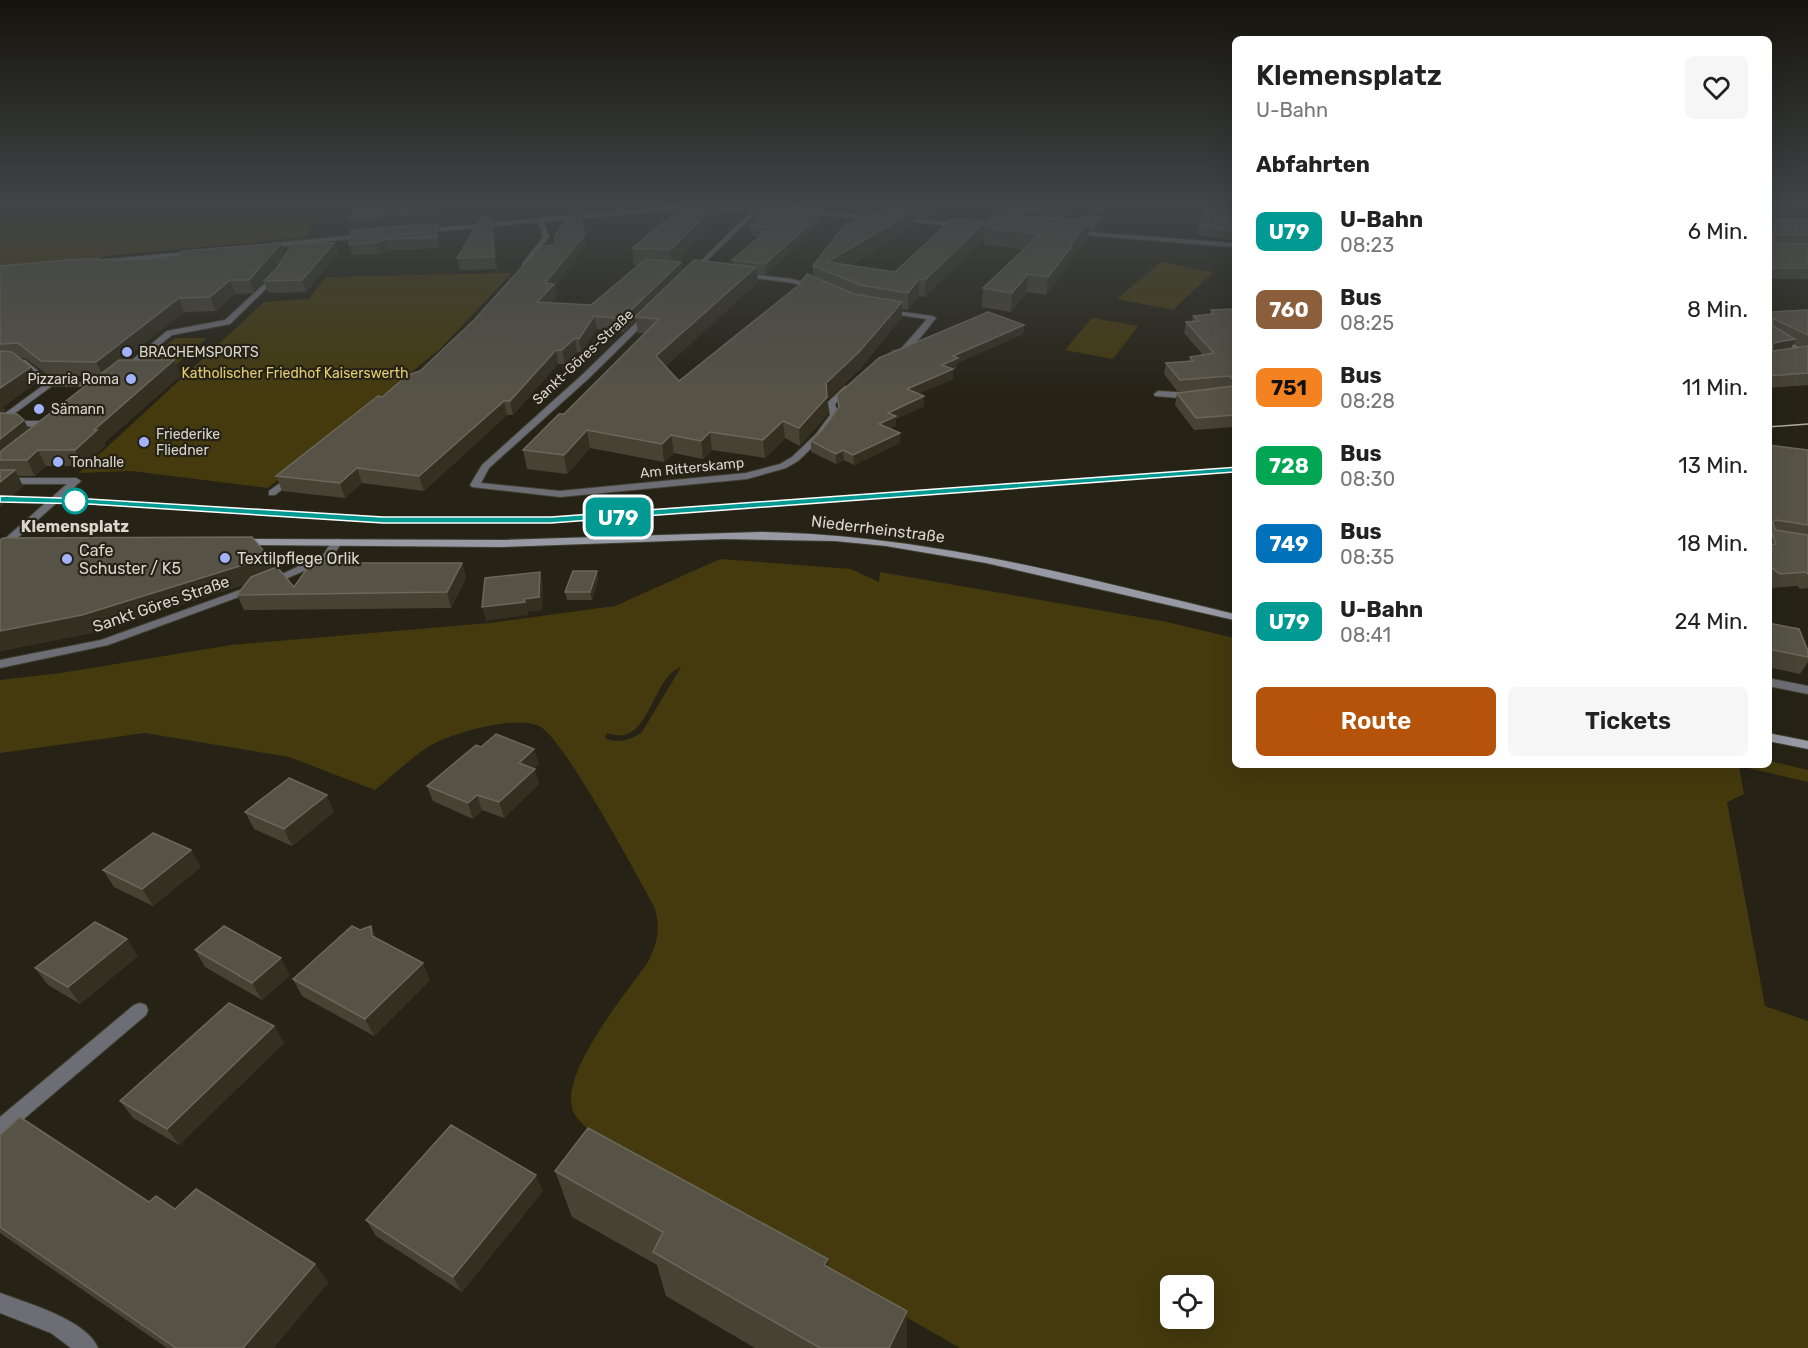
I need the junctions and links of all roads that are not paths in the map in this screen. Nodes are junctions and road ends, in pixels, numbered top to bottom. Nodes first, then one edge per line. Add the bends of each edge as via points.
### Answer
1 (282, 268) edge
2 (522, 268) edge
3 (695, 270) joint
4 (706, 272) edge
5 (517, 274) edge
6 (727, 274) edge
7 (686, 279) edge
8 (821, 289) edge
9 (876, 309) edge
10 (653, 311) edge
11 (1772, 335) edge
12 (887, 356) edge
13 (1772, 358) edge
14 (0, 363) edge
15 (858, 378) edge
16 (50, 384) junction
17 (105, 384) junction
18 (1158, 394) dead end
19 (1208, 395) edge
20 (89, 398) edge
21 (64, 418) edge
22 (0, 422) edge
23 (56, 424) junction
24 (40, 438) edge
25 (300, 471) edge
26 (0, 481) edge
27 (500, 488) joint
28 (272, 493) dead end
29 (28, 541) edge
30 (229, 542) edge
31 (337, 542) junction
32 (3, 543) edge
33 (1232, 617) edge
34 (0, 664) edge
35 (1772, 683) edge
36 (1808, 690) edge
37 (1772, 738) edge
38 (1808, 745) edge
39 (140, 1010) dead end
40 (0, 1128) edge
41 (0, 1303) edge
42 (88, 1348) edge

1 - 17 street via 233,319 219,326 170,333
2 - 5 street
3 - 4 street
3 - 7 street
6 - 8 street via 792,281
9 - 12 street via 932,318 902,352
10 - 27 street, Sankt-Göres-Straße via 485,467 475,485
11 - 13 street via 1804,353
14 - 16 street via 22,362
15 - 27 street, Am Ritterskamp via 831,404 834,415 819,436 795,459 768,471 722,480 560,494
16 - 17 street
16 - 22 street
17 - 20 street
18 - 19 street
21 - 23 street
22 - 23 street
23 - 24 street
25 - 28 street
26 - 32 street via 76,481
29 - 32 main road
30 - 31 main road, Niederrheinstraße
31 - 33 main road, Niederrheinstraße via 835,538 984,560
31 - 34 street, Sankt Göres Straße via 327,557 299,571 135,633
35 - 36 street
37 - 38 main road
39 - 40 street
41 - 42 street via 58,1325

